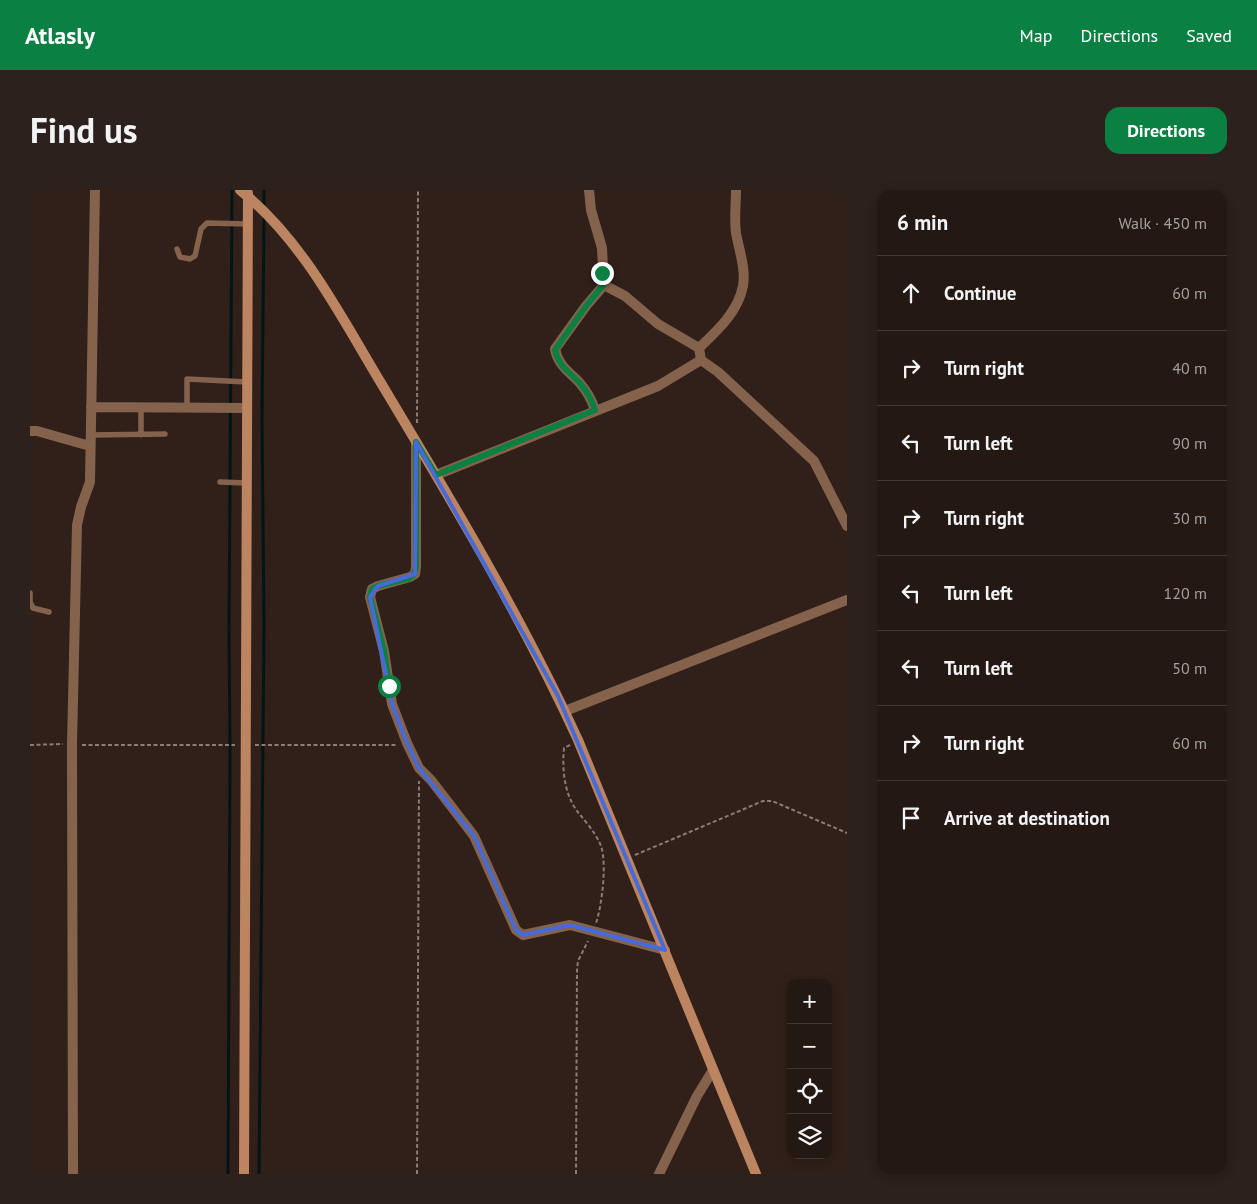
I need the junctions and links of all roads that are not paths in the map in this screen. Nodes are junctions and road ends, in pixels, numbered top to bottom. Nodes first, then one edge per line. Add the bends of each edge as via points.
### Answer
1 (96, 190) edge
2 (589, 190) edge
3 (736, 190) edge
4 (245, 192) edge
5 (248, 224) junction
6 (177, 250) dead end
7 (604, 284) junction
8 (699, 348) junction
9 (701, 360) junction
10 (247, 382) junction
11 (91, 407) junction
12 (141, 407) junction
13 (187, 407) junction
14 (246, 408) junction
15 (595, 410) junction
16 (30, 431) edge
17 (165, 434) dead end
18 (91, 435) junction
19 (141, 435) junction
20 (416, 442) junction
21 (90, 446) junction
22 (436, 475) junction
23 (221, 482) dead end
24 (246, 483) junction
25 (847, 526) edge
26 (30, 593) edge
27 (847, 600) edge
28 (49, 612) dead end
29 (565, 711) junction
30 (665, 950) junction
31 (713, 1070) junction
32 (73, 1174) edge
33 (244, 1174) edge
34 (659, 1174) edge
35 (756, 1174) edge

1 - 11 street
2 - 7 street via 602,248
3 - 8 street via 736,231 743,285 738,301 725,322
4 - 5 street
4 - 20 street via 309,265
5 - 6 lane via 204,224 196,256 190,259 180,257
5 - 10 street
7 - 8 street via 625,296 658,324
7 - 15 street via 555,350 562,367 580,383
8 - 9 street
9 - 15 street via 658,386
9 - 25 street via 814,461
10 - 13 lane via 187,379
10 - 14 street
11 - 12 street
11 - 18 street
12 - 13 street
12 - 19 lane
13 - 14 street
14 - 24 street
15 - 22 street
16 - 21 street
17 - 19 lane
18 - 19 lane
18 - 21 street
20 - 22 street
20 - 30 street via 414,574 372,589 370,597 384,651 392,704 419,768 474,836 516,930 523,935 570,925
21 - 32 street via 90,482 77,525 72,744
22 - 29 street via 520,621
23 - 24 lane
24 - 33 street
26 - 28 lane via 33,608
27 - 29 street
29 - 30 street
30 - 31 street
31 - 34 street
31 - 35 street

